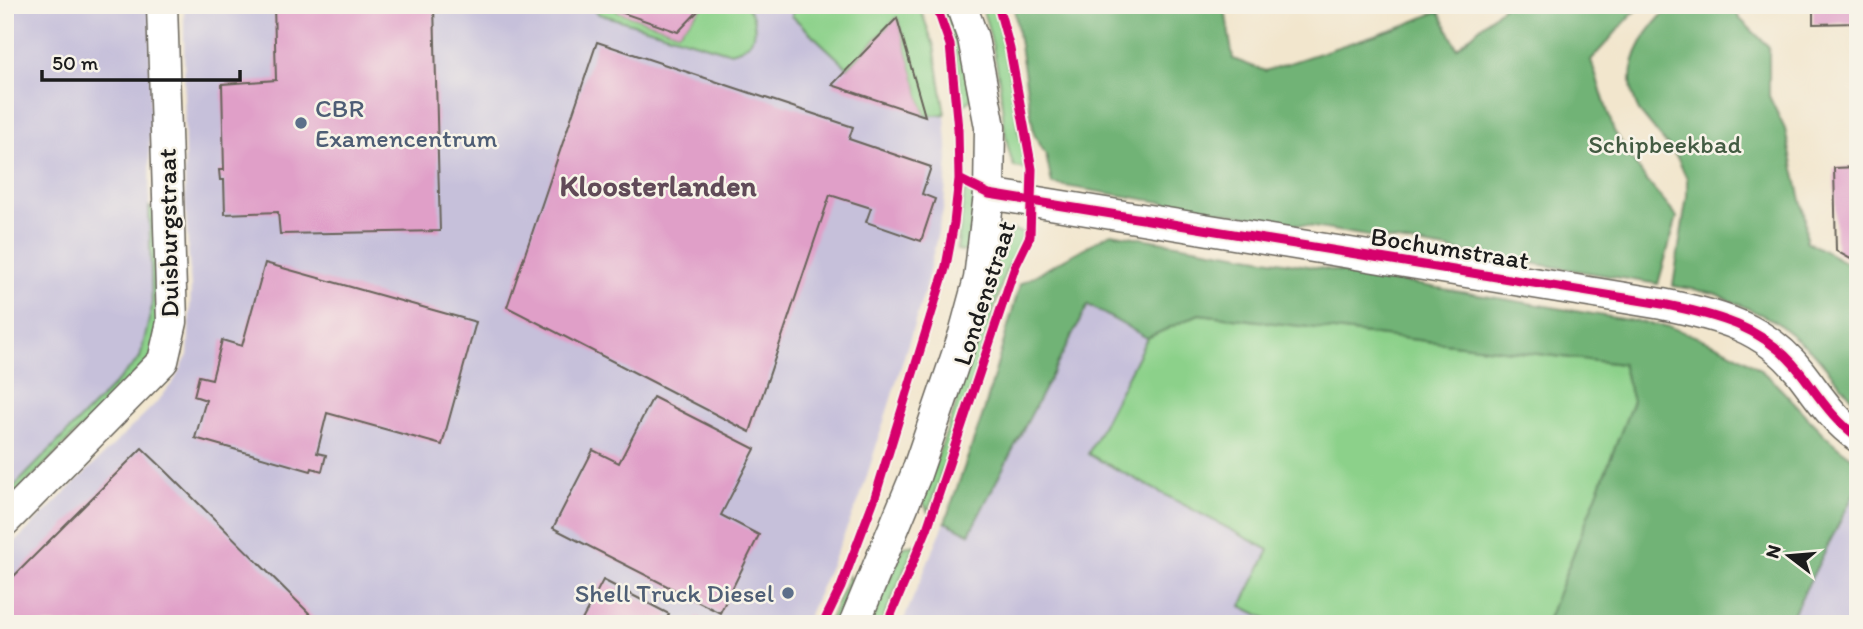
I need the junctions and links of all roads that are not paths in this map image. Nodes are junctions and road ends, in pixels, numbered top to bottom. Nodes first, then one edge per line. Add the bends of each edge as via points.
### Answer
1 (162, 5) edge
2 (961, 5) edge
3 (989, 194) junction
4 (1858, 437) edge
5 (5, 521) edge
6 (854, 624) edge

1 - 5 street, Duisburgstraat via 172,322 163,361
2 - 3 street, Londenstraat via 973,38 988,115
3 - 4 street, Bochumstraat via 1726,318 1778,350 1833,415
3 - 6 street, Londenstraat via 979,279 964,334 915,477

